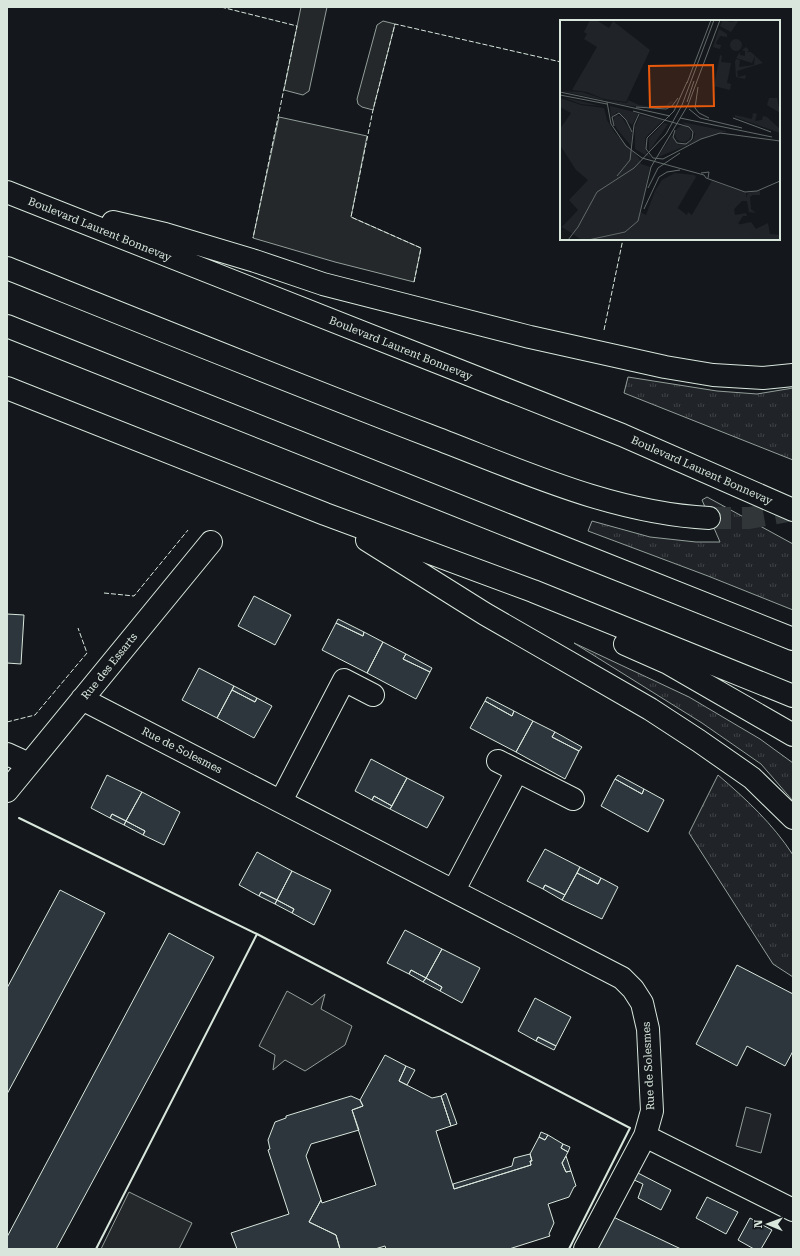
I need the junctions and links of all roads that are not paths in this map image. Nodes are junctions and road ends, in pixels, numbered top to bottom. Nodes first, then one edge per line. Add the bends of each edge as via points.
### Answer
1 (7, 192) edge
2 (30, 202) junction
3 (7, 268) edge
4 (7, 326) edge
5 (793, 375) edge
6 (7, 388) edge
7 (790, 508) edge
8 (325, 514) junction
9 (709, 518) tunnel mouth
10 (211, 542) dead end
11 (793, 639) edge
12 (373, 695) dead end
13 (793, 696) edge
14 (82, 699) junction
15 (793, 735) edge
16 (7, 754) edge
17 (29, 764) junction
18 (7, 791) edge
19 (573, 799) dead end
20 (281, 801) junction
21 (793, 818) edge
22 (454, 890) junction
23 (645, 1136) junction
24 (793, 1210) edge
25 (585, 1249) edge

1 - 2 main road, Boulevard Laurent Bonnevay
2 - 5 main road via 164,234 323,284 545,340 712,376 764,378
2 - 7 main road, Boulevard Laurent Bonnevay via 622,435
3 - 9 main road via 337,400 546,479 614,503 664,514
4 - 11 main road
6 - 8 main road
8 - 13 main road via 533,591
8 - 15 main road via 668,663
8 - 21 main road via 485,614 699,740 752,778
10 - 14 main road, Rue des Essarts
12 - 20 main road via 344,680
14 - 17 main road, Rue des Essarts
14 - 20 main road, Rue de Solesmes
16 - 17 main road
17 - 18 main road, Rue des Essarts
19 - 22 main road via 508,766
20 - 22 main road, Rue de Solesmes
22 - 23 main road, Rue de Solesmes via 622,978 633,989 642,1003 648,1029 652,1111
23 - 24 main road
23 - 25 main road, Rue de Solesmes

